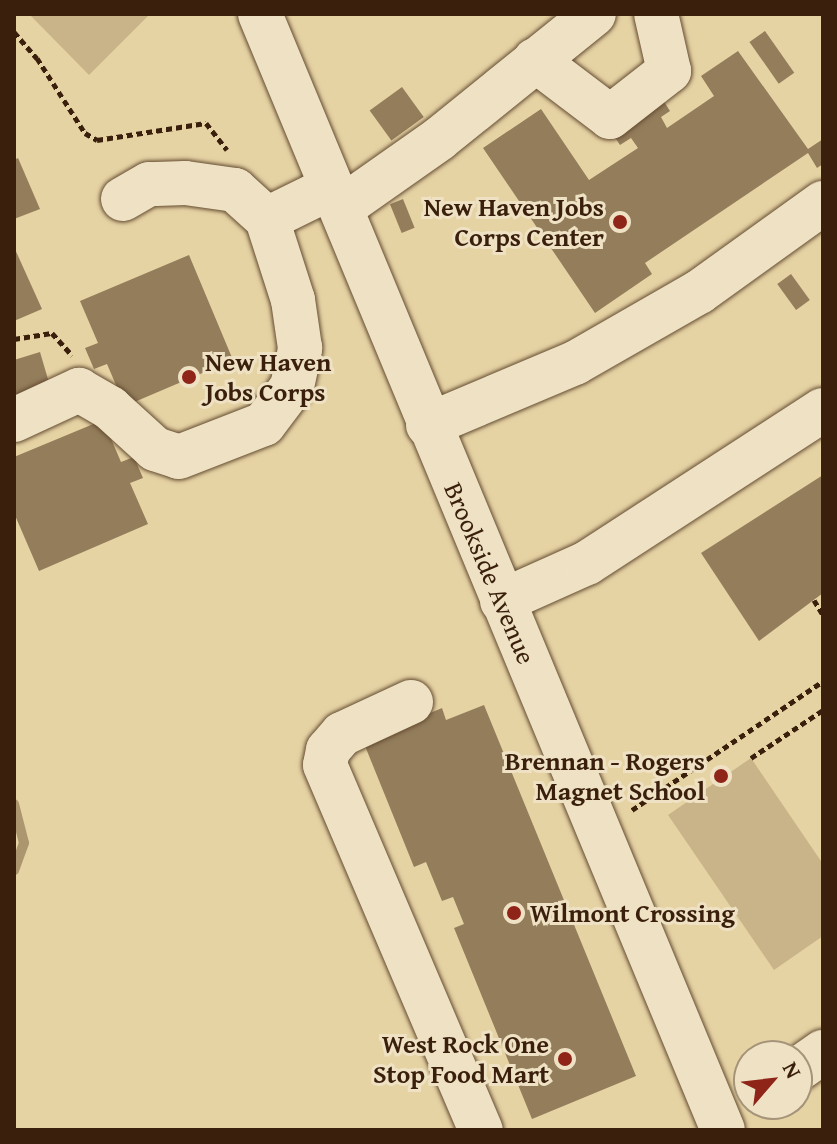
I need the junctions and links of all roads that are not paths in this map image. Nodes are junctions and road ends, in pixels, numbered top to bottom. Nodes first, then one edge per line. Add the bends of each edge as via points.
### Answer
1 (260, 14) edge
2 (594, 14) edge
3 (656, 14) edge
4 (535, 60) junction
5 (336, 198) junction
6 (123, 199) dead end
7 (823, 203) edge
8 (251, 205) junction
9 (823, 410) edge
10 (14, 420) edge
11 (428, 425) junction
12 (502, 601) junction
13 (411, 702) dead end
14 (724, 1121) edge
15 (481, 1130) edge

1 - 5 street, Brookside Avenue
2 - 4 street
3 - 4 street via 669,71 610,117
4 - 5 street via 439,139
5 - 8 street
5 - 11 street, Brookside Avenue
6 - 8 street via 149,184 185,183
7 - 11 street via 699,292 575,363
8 - 10 street via 293,300 300,348 292,387 264,424 179,457 155,449 110,408 79,390
9 - 12 street via 587,563
11 - 12 street, Brookside Avenue
12 - 14 street, Brookside Avenue
13 - 15 street via 342,734 328,750 325,765

